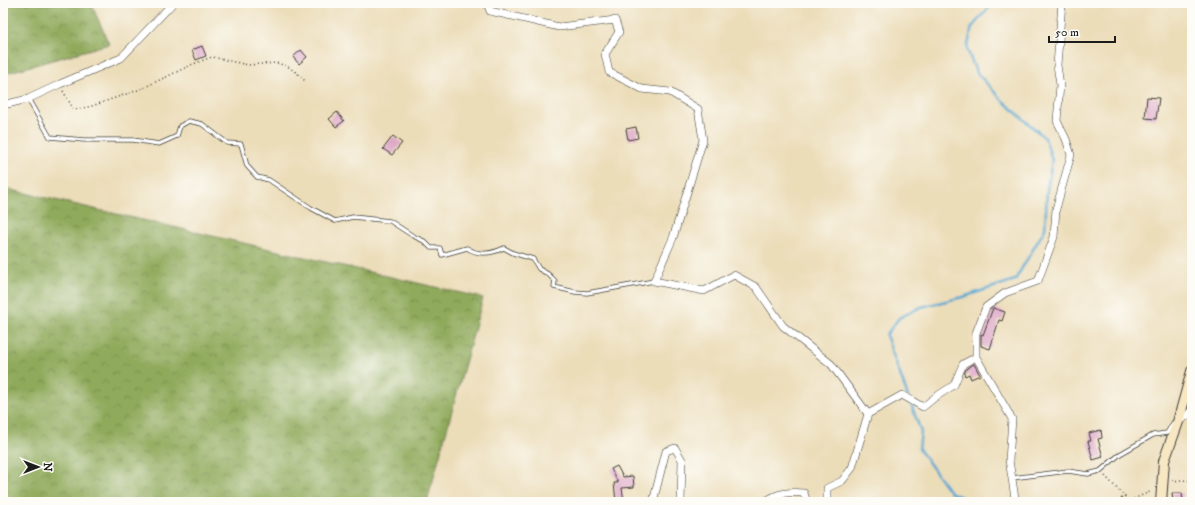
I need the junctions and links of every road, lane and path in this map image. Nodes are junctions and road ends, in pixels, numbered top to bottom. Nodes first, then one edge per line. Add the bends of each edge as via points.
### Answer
1 (173, 3) edge
2 (487, 3) edge
3 (1062, 3) edge
4 (305, 81) dead end
5 (60, 84) junction
6 (28, 99) junction
7 (3, 105) edge
8 (654, 281) junction
9 (976, 357) junction
10 (1192, 371) edge
11 (1192, 409) edge
12 (868, 414) junction
13 (1178, 422) junction
14 (1100, 471) junction
15 (1012, 478) junction
16 (1192, 481) edge
17 (1162, 482) junction
18 (1123, 496) junction
19 (653, 502) edge
20 (681, 502) edge
21 (765, 502) edge
22 (807, 502) edge
23 (827, 502) edge
24 (1018, 502) edge
25 (1119, 502) edge
26 (1161, 502) edge

1 - 5 street via 121,58
2 - 8 street via 490,11 559,27 616,20 619,32 605,54 609,72 642,89 670,92 698,109 703,140 673,238
3 - 9 street via 1057,65 1060,86 1057,121 1071,155 1056,209 1054,237 1038,281 1005,293 986,307 976,333
4 - 5 path via 287,66 276,63 248,66 212,57 141,89 74,110
5 - 6 street
6 - 7 street
6 - 8 lane via 50,137 132,140 159,144 177,136 180,126 189,121 202,124 227,143 241,144 246,166 257,177 269,180 311,208 335,221 353,217 390,221 431,248 440,248 442,255 467,248 474,253 493,253 504,248 534,258 539,269 555,281 554,287 575,292 587,293
8 - 12 street via 704,291 734,275 756,287 783,326 831,364
9 - 12 street via 963,364 954,385 923,407 902,395
9 - 15 street via 1012,419
10 - 13 main road
11 - 13 street
12 - 23 street via 852,468 842,481 827,488
13 - 14 lane via 1174,422 1167,433 1153,435 1120,454
13 - 17 main road via 1164,461
14 - 15 lane via 1088,474 1068,471
14 - 18 path
15 - 24 street
16 - 17 path
17 - 18 path via 1152,491 1129,502
17 - 26 main road
18 - 25 path
19 - 20 street via 666,451 675,448 682,460
21 - 22 street via 788,492 804,493

